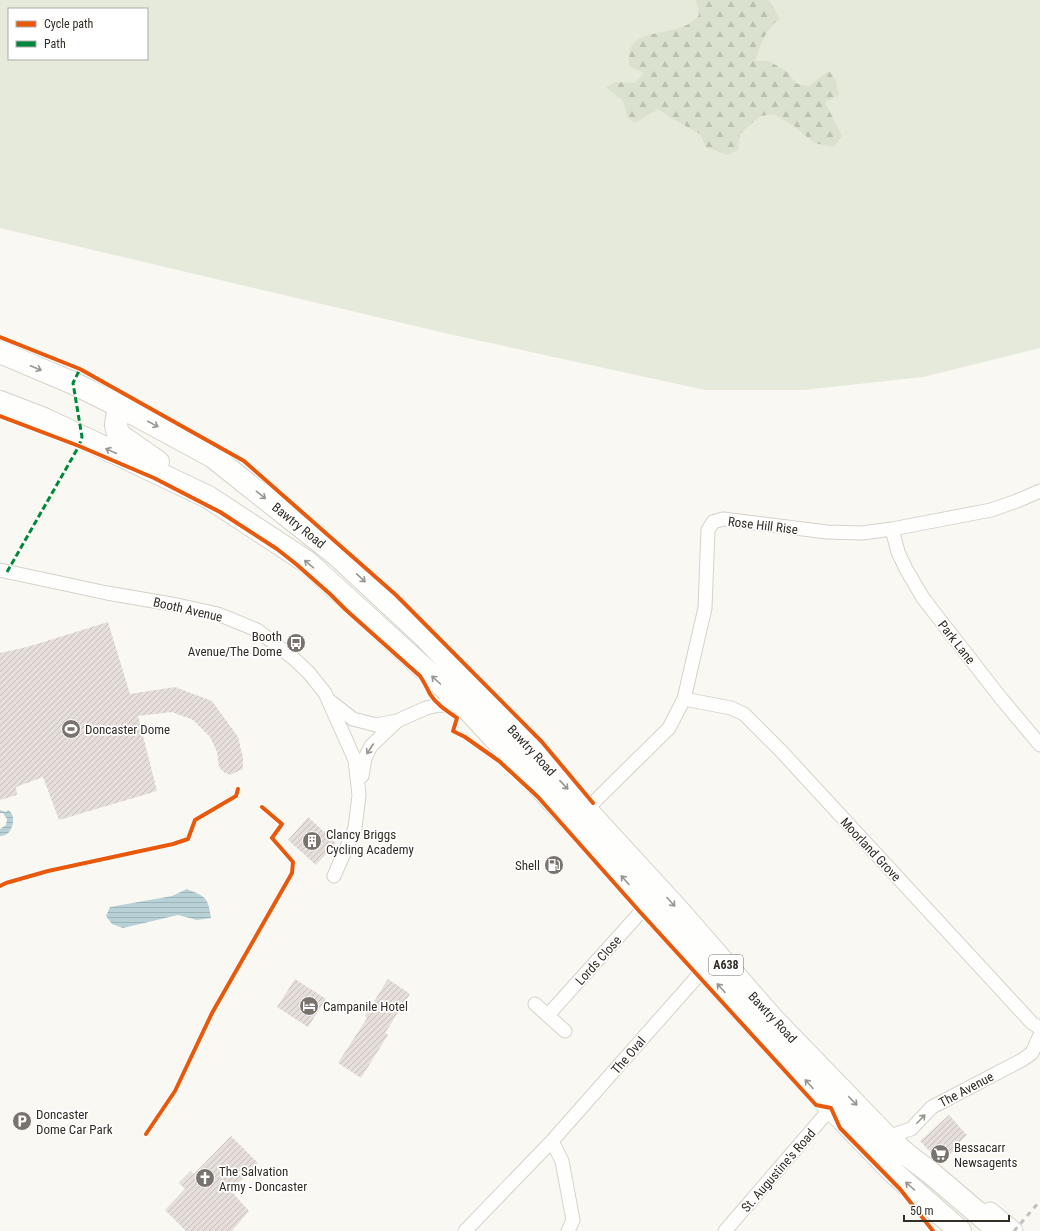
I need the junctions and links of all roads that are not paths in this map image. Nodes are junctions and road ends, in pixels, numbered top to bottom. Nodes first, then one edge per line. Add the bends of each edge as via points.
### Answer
1 (0, 352) edge
2 (0, 402) edge
3 (123, 408) junction
4 (1040, 491) edge
5 (208, 497) junction
6 (892, 529) junction
7 (0, 570) edge
8 (327, 698) junction
9 (684, 699) junction
10 (490, 705) junction
11 (465, 706) junction
12 (397, 721) junction
13 (1040, 745) edge
14 (359, 795) junction
15 (587, 809) junction
16 (334, 876) dead end
17 (647, 905) junction
18 (704, 969) junction
19 (535, 1004) dead end
20 (548, 1015) junction
21 (1040, 1028) edge
22 (565, 1031) dead end
23 (1040, 1035) edge
24 (831, 1108) junction
25 (887, 1137) junction
26 (552, 1141) junction
27 (980, 1209) junction
28 (465, 1231) edge
29 (568, 1231) edge
30 (724, 1231) edge
31 (960, 1231) edge
32 (999, 1231) edge
33 (1013, 1231) edge

1 -> 3 highway, Bawtry Road / A638 via 73,383
5 -> 2 highway, Bawtry Road / A638
3 - 5 highway via 117,417 118,434
3 -> 10 highway, Bawtry Road / A638 via 212,456 338,556 424,636
4 - 6 street, Rose Hill Rise via 991,510
11 -> 5 highway, Bawtry Road / A638 via 306,562
6 - 9 street, Rose Hill Rise via 862,533 827,532 723,519 713,522 708,530 705,608
6 - 13 street, Park Lane via 901,558 923,598
7 - 8 street, Booth Avenue via 218,614 257,630 277,644 309,673
8 - 12 street via 353,719 376,725
8 - 14 street, Booth Avenue via 355,760
9 - 15 street, Rose Hill Rise via 669,728
9 - 21 street, Moorland Grove via 731,708 744,714 1032,1023
10 - 11 street
10 -> 15 highway, Bawtry Road / A638
11 - 12 street via 439,705
17 -> 11 highway, Bawtry Road / A638
12 -> 14 street via 371,746 365,758
14 - 16 street, Booth Avenue via 355,828
15 -> 25 highway, Bawtry Road / A638 via 680,911 772,1018
17 - 18 highway, Bawtry Road / A638
17 - 20 street, Lords Close
24 -> 18 highway, Bawtry Road / A638
18 - 26 street, The Oval
19 - 20 street
20 - 22 street
25 -> 23 street, The Avenue via 911,1129 932,1107 1022,1060 1032,1053
24 - 30 street, St. Augustine's Road
31 -> 24 highway, Bawtry Road / A638 via 894,1173
25 - 27 highway, Bawtry Road / A638
26 - 28 street, The Oval
26 - 29 street via 562,1161 573,1220
27 - 32 highway, Bawtry Road / A638
27 - 33 main road

